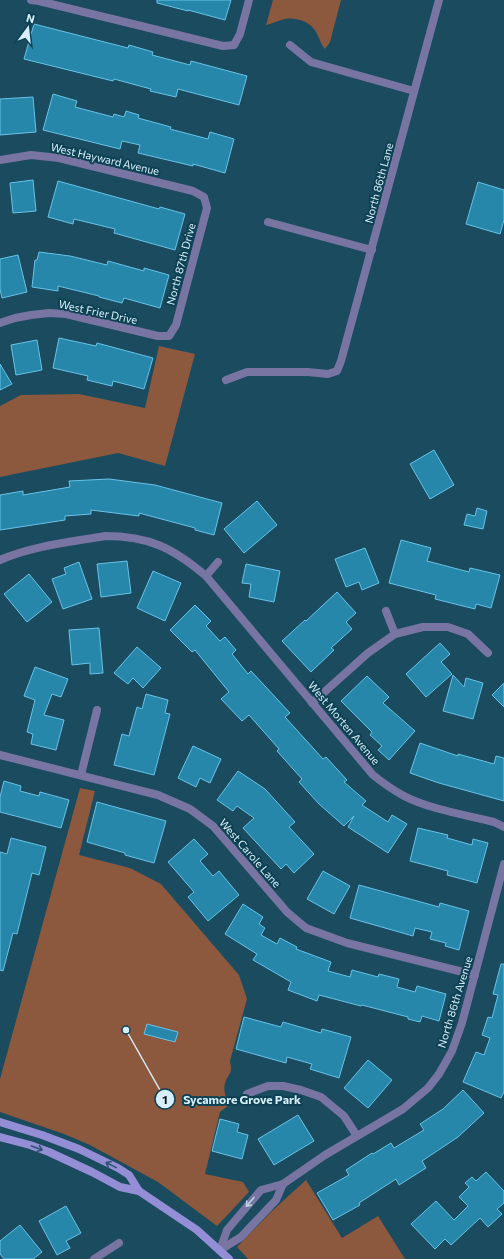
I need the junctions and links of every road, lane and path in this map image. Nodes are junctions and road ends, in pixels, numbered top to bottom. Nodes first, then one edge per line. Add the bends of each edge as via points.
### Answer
1 (31, 0) edge
2 (249, 0) edge
3 (439, 0) edge
4 (290, 46) dead end
5 (414, 91) junction
6 (0, 160) edge
7 (204, 197) joint
8 (268, 222) dead end
9 (372, 250) junction
10 (0, 323) edge
11 (169, 336) joint
12 (226, 380) dead end
13 (0, 560) edge
14 (218, 562) dead end
15 (206, 576) junction
16 (386, 611) dead end
17 (395, 634) junction
18 (488, 653) dead end
19 (312, 703) junction
20 (97, 710) dead end
21 (0, 755) edge
22 (81, 775) junction
23 (504, 827) edge
24 (504, 864) edge
25 (475, 975) junction
26 (247, 1094) dead end
27 (0, 1122) edge
28 (357, 1136) junction
29 (0, 1137) edge
30 (283, 1184) junction
31 (139, 1191) junction
32 (119, 1243) dead end
33 (220, 1250) junction
34 (94, 1259) edge
35 (229, 1259) edge

1 - 2 street via 223,46 234,46
3 - 5 street, North 86th Lane
4 - 5 street via 311,62
5 - 9 street, North 86th Lane
6 - 7 street, West Hayward Avenue via 31,155 59,158 193,191
7 - 11 street, North 87th Drive via 207,208 176,325
8 - 9 street
9 - 12 street, North 86th Lane via 337,371 328,374 247,372
10 - 11 street, West Frier Drive via 31,315 66,314 158,336
13 - 15 street, West Morten Avenue via 25,551 105,536 118,536 136,538 162,546
14 - 15 street
15 - 19 street, West Morten Avenue
16 - 17 street
17 - 18 street via 423,627 448,627 468,634
17 - 19 street via 368,653
19 - 23 street, West Morten Avenue via 373,775 386,785 423,804 494,822
20 - 22 street
21 - 22 street, West Carole Lane
22 - 25 street, West Carole Lane via 158,795 190,809 213,826 287,912 306,928 347,943
24 - 25 street, North 86th Avenue
25 - 28 street, North 86th Avenue via 452,1051 439,1074 428,1088 403,1109
26 - 28 street via 268,1086 283,1086 321,1097 344,1116
31 -> 27 street via 130,1175 118,1168 79,1149
28 - 30 street, North 86th Avenue via 324,1155
29 -> 31 street via 49,1152 120,1187
30 - 33 street, North 86th Avenue via 276,1200 241,1237
30 -> 33 street, North 86th Avenue via 261,1190 226,1230
31 - 33 street via 197,1230
32 - 34 street
33 - 35 street

